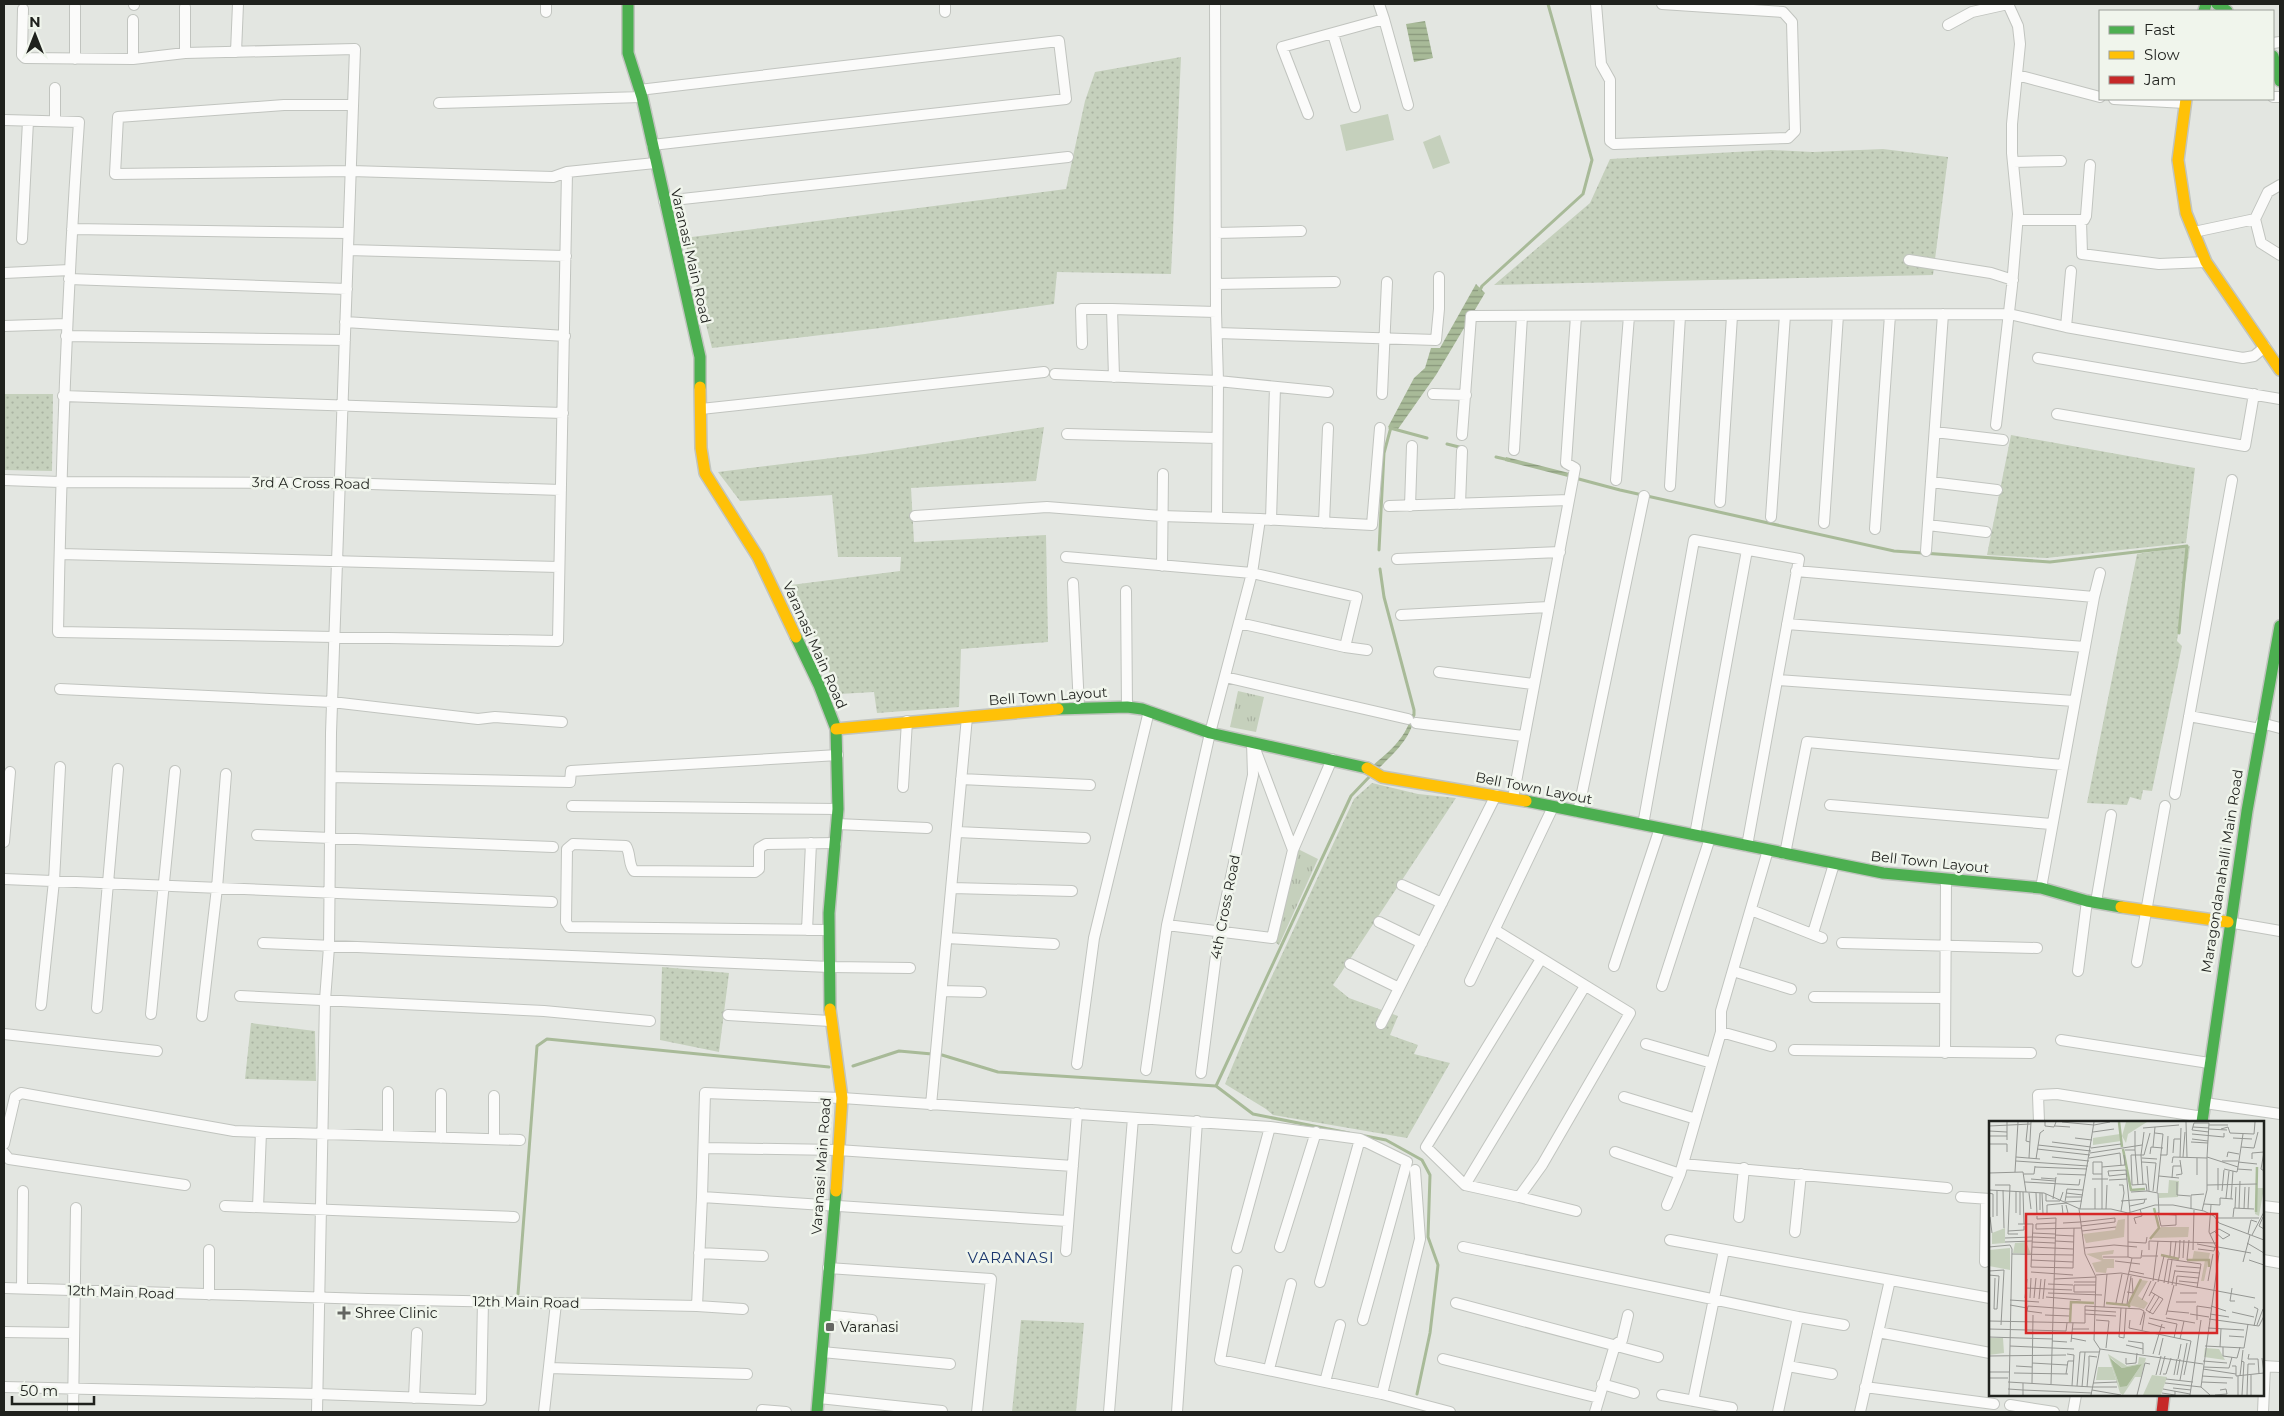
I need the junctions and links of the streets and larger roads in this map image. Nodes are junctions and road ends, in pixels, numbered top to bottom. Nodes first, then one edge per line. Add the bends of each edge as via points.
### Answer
1 (238, 4) edge
2 (628, 4) edge
3 (1214, 4) edge
4 (1379, 4) edge
5 (1596, 4) edge
6 (1662, 4) edge
7 (2008, 4) edge
8 (75, 6) dead end
9 (185, 6) dead end
10 (23, 9) dead end
11 (1384, 19) junction
12 (133, 20) dead end
13 (1948, 25) dead end
14 (1333, 34) junction
15 (236, 52) junction
16 (185, 53) junction
17 (75, 58) junction
18 (133, 58) junction
19 (2274, 60) edge
20 (2017, 76) junction
21 (2280, 81) edge
22 (55, 88) dead end
23 (641, 93) junction
24 (2099, 97) edge
25 (2135, 100) edge
26 (2186, 101) edge
27 (438, 104) dead end
28 (354, 105) junction
29 (1408, 105) dead end
30 (1355, 107) dead end
31 (1308, 114) dead end
32 (4, 120) edge
33 (28, 121) junction
34 (56, 122) junction
35 (652, 145) junction
36 (1068, 156) dead end
37 (2061, 161) dead end
38 (2013, 162) junction
39 (655, 163) junction
40 (2090, 164) dead end
41 (351, 170) junction
42 (568, 172) junction
43 (2280, 185) edge
44 (664, 201) junction
45 (2255, 219) junction
46 (2018, 220) junction
47 (2081, 221) junction
48 (72, 229) junction
49 (1301, 231) dead end
50 (2194, 232) junction
51 (348, 233) junction
52 (1216, 233) junction
53 (22, 239) dead end
54 (348, 250) junction
55 (2280, 255) edge
56 (566, 256) junction
57 (1909, 260) dead end
58 (2206, 262) junction
59 (2070, 271) dead end
60 (4, 273) edge
61 (69, 274) junction
62 (1439, 277) dead end
63 (2013, 280) junction
64 (1335, 282) dead end
65 (1387, 282) dead end
66 (1216, 284) junction
67 (347, 289) junction
68 (1112, 309) junction
69 (1216, 312) junction
70 (1943, 314) junction
71 (2008, 314) junction
72 (1784, 315) junction
73 (1838, 315) junction
74 (1890, 315) junction
75 (1522, 316) junction
76 (1576, 316) junction
77 (1629, 316) junction
78 (1680, 316) junction
79 (1732, 316) junction
80 (345, 322) junction
81 (66, 324) junction
82 (4, 326) edge
83 (2066, 327) junction
84 (1218, 333) junction
85 (66, 336) junction
86 (565, 336) junction
87 (1386, 339) junction
88 (345, 340) junction
89 (1082, 344) dead end
90 (2265, 347) junction
91 (2038, 358) dead end
92 (2280, 370) edge
93 (1114, 377) junction
94 (1218, 381) junction
95 (1275, 387) junction
96 (1328, 392) dead end
97 (1382, 394) dead end
98 (1433, 394) dead end
99 (2254, 394) junction
100 (1466, 395) junction
101 (63, 396) junction
102 (2280, 400) edge
103 (343, 406) junction
104 (701, 409) junction
105 (563, 413) junction
106 (2057, 414) dead end
107 (1996, 425) dead end
108 (1328, 428) dead end
109 (1380, 428) dead end
110 (1935, 432) junction
111 (1067, 434) dead end
112 (1462, 435) dead end
113 (1217, 438) junction
114 (2003, 440) dead end
115 (1412, 446) dead end
116 (1514, 450) dead end
117 (1462, 451) dead end
118 (1163, 474) dead end
119 (4, 480) edge
120 (1616, 480) dead end
121 (2232, 480) dead end
122 (60, 482) junction
123 (1931, 482) junction
124 (340, 483) junction
125 (1670, 486) dead end
126 (561, 490) junction
127 (1997, 490) dead end
128 (1644, 496) dead end
129 (1570, 500) junction
130 (1720, 502) dead end
131 (1460, 504) junction
132 (1389, 506) dead end
133 (1410, 506) junction
134 (915, 516) dead end
135 (1161, 516) junction
136 (1217, 517) junction
137 (1771, 517) dead end
138 (1260, 519) junction
139 (1272, 520) junction
140 (1324, 523) junction
141 (1824, 523) dead end
142 (1928, 525) junction
143 (1875, 529) dead end
144 (1986, 532) dead end
145 (1747, 550) junction
146 (1926, 551) dead end
147 (1560, 552) junction
148 (60, 554) junction
149 (1066, 557) dead end
150 (1397, 559) dead end
151 (338, 560) junction
152 (1162, 566) junction
153 (559, 567) junction
154 (1796, 571) junction
155 (1252, 572) junction
156 (2100, 573) dead end
157 (1073, 583) dead end
158 (1126, 591) dead end
159 (2094, 597) junction
160 (1549, 606) junction
161 (1401, 616) dead end
162 (1239, 624) junction
163 (1787, 624) junction
164 (2280, 626) edge
165 (335, 636) junction
166 (2085, 646) junction
167 (1346, 647) junction
168 (1367, 650) dead end
169 (1439, 672) dead end
170 (1226, 677) junction
171 (1777, 680) junction
172 (1533, 684) junction
173 (60, 688) dead end
174 (2074, 701) junction
175 (332, 702) junction
176 (1127, 706) junction
177 (1079, 707) junction
178 (1149, 712) junction
179 (2189, 716) junction
180 (966, 717) junction
181 (907, 721) junction
182 (562, 722) dead end
183 (2260, 726) junction
184 (2280, 728) edge
185 (836, 729) junction
186 (1210, 733) junction
187 (1523, 736) junction
188 (1252, 742) junction
189 (838, 755) junction
190 (1332, 759) junction
191 (2062, 765) junction
192 (60, 767) dead end
193 (118, 769) dead end
194 (175, 771) dead end
195 (10, 772) dead end
196 (226, 774) dead end
197 (331, 777) junction
198 (961, 779) junction
199 (1090, 785) dead end
200 (903, 788) dead end
201 (2175, 794) dead end
202 (1496, 795) junction
203 (1513, 798) junction
204 (1830, 805) dead end
205 (572, 806) dead end
206 (2164, 806) dead end
207 (1553, 807) junction
208 (838, 809) junction
209 (1578, 812) junction
210 (2111, 815) dead end
211 (837, 824) junction
212 (2051, 824) junction
213 (1643, 825) junction
214 (927, 828) dead end
215 (1660, 828) junction
216 (956, 832) junction
217 (257, 835) dead end
218 (1695, 835) junction
219 (330, 837) junction
220 (1085, 838) dead end
221 (1710, 838) junction
222 (4, 842) edge
223 (811, 843) junction
224 (836, 843) junction
225 (1747, 846) junction
226 (553, 847) dead end
227 (1293, 850) junction
228 (1768, 850) junction
229 (1784, 854) junction
230 (1834, 864) junction
231 (4, 879) edge
232 (1946, 880) junction
233 (54, 881) junction
234 (108, 883) junction
235 (1402, 885) dead end
236 (164, 886) junction
237 (217, 888) junction
238 (952, 888) junction
239 (2041, 888) junction
240 (1072, 891) dead end
241 (329, 893) junction
242 (2091, 901) junction
243 (552, 902) dead end
244 (1442, 903) junction
245 (1751, 910) junction
246 (2146, 911) junction
247 (1379, 922) dead end
248 (2228, 922) junction
249 (1167, 925) junction
250 (808, 930) junction
251 (829, 930) junction
252 (1495, 930) junction
253 (2280, 931) edge
254 (1218, 932) junction
255 (947, 938) junction
256 (263, 943) dead end
257 (1422, 943) junction
258 (1842, 943) dead end
259 (1054, 944) dead end
260 (1945, 946) junction
261 (329, 947) junction
262 (2037, 948) dead end
263 (1541, 959) junction
264 (2137, 962) dead end
265 (1350, 964) dead end
266 (1614, 966) dead end
267 (830, 967) junction
268 (910, 968) dead end
269 (1733, 971) junction
270 (2078, 971) dead end
271 (1470, 981) dead end
272 (1585, 986) junction
273 (1662, 986) dead end
274 (1399, 988) junction
275 (1791, 989) dead end
276 (942, 991) junction
277 (981, 992) dead end
278 (240, 996) dead end
279 (1814, 997) dead end
280 (1945, 998) junction
281 (325, 1000) junction
282 (41, 1005) dead end
283 (97, 1008) dead end
284 (151, 1014) dead end
285 (728, 1015) dead end
286 (202, 1016) dead end
287 (650, 1021) dead end
288 (830, 1021) junction
289 (1381, 1024) dead end
290 (1720, 1032) junction
291 (4, 1034) edge
292 (2061, 1040) dead end
293 (1646, 1044) dead end
294 (1771, 1046) dead end
295 (1794, 1050) dead end
296 (157, 1051) dead end
297 (1945, 1053) junction
298 (2031, 1053) dead end
299 (1712, 1063) junction
300 (2209, 1063) junction
301 (1077, 1064) dead end
302 (1146, 1070) dead end
303 (1200, 1073) dead end
304 (388, 1092) dead end
305 (441, 1094) dead end
306 (494, 1096) dead end
307 (1624, 1097) dead end
308 (842, 1098) junction
309 (2205, 1103) junction
310 (931, 1105) junction
311 (1077, 1113) junction
312 (2280, 1114) edge
313 (7, 1116) edge
314 (1134, 1118) junction
315 (1696, 1118) junction
316 (2203, 1120) edge
317 (1197, 1121) junction
318 (2039, 1121) edge
319 (1270, 1127) junction
320 (260, 1132) junction
321 (1316, 1132) junction
322 (324, 1133) junction
323 (388, 1136) junction
324 (441, 1138) junction
325 (494, 1139) junction
326 (1360, 1139) junction
327 (520, 1140) dead end
328 (4, 1144) edge
329 (704, 1148) junction
330 (838, 1150) junction
331 (1615, 1152) dead end
332 (4, 1153) edge
333 (1073, 1166) junction
334 (1744, 1168) junction
335 (1681, 1169) junction
336 (1415, 1170) dead end
337 (1801, 1174) junction
338 (185, 1185) dead end
339 (1465, 1185) junction
340 (1947, 1188) dead end
341 (23, 1192) dead end
342 (702, 1197) junction
343 (1960, 1197) dead end
344 (1519, 1198) junction
345 (1988, 1199) edge
346 (1667, 1205) dead end
347 (225, 1206) dead end
348 (258, 1206) junction
349 (835, 1206) junction
350 (2264, 1206) edge
351 (76, 1208) dead end
352 (2280, 1208) edge
353 (322, 1209) junction
354 (1576, 1210) dead end
355 (514, 1217) dead end
356 (1738, 1217) dead end
357 (1067, 1220) junction
358 (1795, 1232) dead end
359 (1670, 1240) dead end
360 (1463, 1246) dead end
361 (1280, 1247) dead end
362 (1237, 1248) dead end
363 (209, 1250) dead end
364 (1724, 1250) junction
365 (1066, 1251) dead end
366 (699, 1253) junction
367 (762, 1256) dead end
368 (2264, 1260) edge
369 (1985, 1262) dead end
370 (2280, 1263) edge
371 (828, 1268) junction
372 (1237, 1271) dead end
373 (1890, 1280) junction
374 (1320, 1282) dead end
375 (1290, 1284) dead end
376 (4, 1288) edge
377 (22, 1288) junction
378 (75, 1290) junction
379 (209, 1295) junction
380 (319, 1298) junction
381 (1989, 1298) edge
382 (1713, 1300) junction
383 (484, 1301) junction
384 (556, 1303) junction
385 (1456, 1304) dead end
386 (697, 1306) junction
387 (743, 1309) dead end
388 (1628, 1315) dead end
389 (825, 1316) junction
390 (1798, 1318) junction
391 (872, 1320) dead end
392 (1364, 1320) dead end
393 (1340, 1325) dead end
394 (1844, 1325) dead end
395 (4, 1332) edge
396 (1878, 1332) junction
397 (417, 1333) dead end
398 (74, 1334) junction
399 (1615, 1345) junction
400 (822, 1352) junction
401 (1989, 1353) edge
402 (1658, 1357) dead end
403 (1443, 1359) dead end
404 (950, 1364) dead end
405 (1788, 1366) junction
406 (2264, 1366) edge
407 (2280, 1367) edge
408 (549, 1368) junction
409 (1269, 1369) junction
410 (747, 1374) dead end
411 (1832, 1374) dead end
412 (1325, 1382) junction
413 (1602, 1384) junction
414 (4, 1387) edge
415 (1866, 1387) junction
416 (73, 1389) junction
417 (1634, 1393) dead end
418 (317, 1394) junction
419 (1382, 1394) junction
420 (1662, 1395) dead end
421 (2076, 1396) edge
422 (2164, 1396) edge
423 (2263, 1396) edge
424 (414, 1398) junction
425 (819, 1398) junction
426 (1599, 1398) junction
427 (1693, 1401) junction
428 (1994, 1404) dead end
429 (2010, 1405) dead end
430 (1732, 1408) dead end
431 (762, 1410) dead end
432 (942, 1411) dead end
433 (73, 1412) edge
434 (317, 1412) edge
435 (544, 1412) edge
436 (786, 1412) edge
437 (817, 1412) edge
438 (977, 1412) edge
439 (1109, 1412) edge
440 (1177, 1412) edge
441 (1450, 1412) edge
442 (1595, 1412) edge
443 (1778, 1412) edge
444 (1860, 1412) edge
445 (2054, 1412) edge
446 (2073, 1412) edge
447 (2162, 1412) edge
448 (2263, 1412) edge

1 - 15 street
2 - 23 street, Varanasi Main Road via 628,53
3 - 52 street
4 - 11 street
5 - 6 street via 1600,58 1610,80 1610,140 1614,144 1788,138 1793,134 1792,22 1788,16 1783,12
7 - 13 street via 1972,12
7 - 20 street via 2018,26
8 - 17 street
9 - 16 street
10 - 17 street via 22,55 25,58
11 - 14 street
11 - 29 street
12 - 18 street
14 - 30 street
14 - 31 street via 1282,47
15 - 16 street
15 - 28 street via 355,49
16 - 18 street
17 - 18 street
19 - 21 street
20 - 24 street
20 - 38 street via 2012,124
22 - 34 street
23 - 27 street
23 - 35 street, Varanasi Main Road
23 - 35 street via 1060,41 1066,99
25 - 26 street
26 - 50 street via 2178,160 2186,213
28 - 41 street
28 - 41 street via 284,105 118,116 115,174
32 - 33 street
33 - 34 street
33 - 53 street
34 - 48 street via 79,122
35 - 39 street, Varanasi Main Road
36 - 44 street
37 - 38 street
38 - 46 street
39 - 42 street
39 - 44 street, Varanasi Main Road
40 - 47 street via 2086,216
41 - 42 street via 553,177
41 - 51 street
42 - 56 street
43 - 45 street via 2268,192
44 - 104 street, Varanasi Main Road via 700,357
45 - 50 street
45 - 55 street via 2261,243
46 - 47 street
46 - 63 street
47 - 58 street via 2082,254 2159,264
48 - 51 street
48 - 61 street
49 - 52 street
50 - 58 street
51 - 54 street
52 - 66 street
54 - 56 street
54 - 67 street
56 - 86 street
57 - 63 street via 1991,273
58 - 90 street
59 - 83 street
60 - 61 street
61 - 67 street
61 - 81 street
62 - 87 street via 1440,309 1436,340
63 - 71 street
64 - 66 street
65 - 87 street
66 - 69 street
67 - 80 street
68 - 69 street
68 - 89 street via 1081,309
68 - 93 street
69 - 84 street
70 - 71 street
70 - 74 street
70 - 110 street
71 - 83 street
71 - 107 street
72 - 73 street
72 - 79 street
72 - 137 street
73 - 74 street
73 - 141 street
74 - 143 street
75 - 76 street
75 - 100 street via 1471,316
75 - 116 street
76 - 77 street
76 - 129 street via 1566,463 1575,468
77 - 78 street
77 - 120 street
78 - 79 street
78 - 125 street
79 - 130 street
80 - 86 street
80 - 88 street
81 - 82 street
81 - 85 street
83 - 90 street via 2243,358 2254,356
84 - 87 street
84 - 94 street
85 - 88 street
85 - 101 street
86 - 105 street
87 - 97 street
88 - 103 street
90 - 92 street
91 - 99 street
93 - 94 street
93 - 104 street via 1050,373
94 - 95 street
94 - 113 street
95 - 96 street
95 - 139 street
98 - 100 street
99 - 102 street
99 - 106 street via 2245,446
100 - 112 street
101 - 103 street
101 - 122 street
103 - 105 street
103 - 124 street
104 - 185 street, Varanasi Main Road via 705,473 758,557 819,685
105 - 126 street
108 - 140 street
109 - 140 street via 1372,525
110 - 114 street
110 - 123 street
111 - 113 street
113 - 136 street
115 - 133 street
117 - 131 street
118 - 135 street
119 - 122 street, 3rd A Cross Road
121 - 179 street
122 - 124 street, 3rd A Cross Road
122 - 148 street
123 - 127 street
123 - 142 street
124 - 126 street, 3rd A Cross Road
124 - 151 street
126 - 153 street
128 - 209 street
129 - 131 street
129 - 147 street
131 - 133 street
132 - 133 street
134 - 135 street via 1047,507
135 - 136 street
135 - 152 street
136 - 138 street
138 - 139 street
138 - 155 street
139 - 140 street
142 - 144 street
142 - 146 street
145 - 154 street via 1799,559
145 - 213 street via 1694,540
145 - 218 street
147 - 150 street
147 - 160 street
148 - 151 street
148 - 165 street via 58,632
149 - 152 street
151 - 153 street
151 - 165 street
152 - 155 street
153 - 165 street via 558,641
154 - 159 street
154 - 163 street
155 - 162 street
155 - 167 street via 1357,597
156 - 159 street
157 - 177 street
158 - 176 street
159 - 166 street
160 - 161 street
160 - 172 street
162 - 167 street
162 - 170 street
163 - 166 street
163 - 171 street
164 - 183 street, Maragondanahalli Main Road
165 - 175 street
166 - 174 street
167 - 168 street
169 - 172 street
170 - 186 street
170 - 187 street via 1412,721
171 - 174 street
171 - 225 street
172 - 187 street
173 - 175 street
174 - 191 street
175 - 182 street via 478,720 495,717
175 - 197 street
176 - 177 street, Bell Town Layout
176 - 178 street, Bell Town Layout
177 - 180 street, Bell Town Layout
178 - 186 street, Bell Town Layout
178 - 301 street via 1094,938
179 - 183 street
179 - 201 street
180 - 181 street, Bell Town Layout
180 - 198 street
181 - 185 street, Bell Town Layout
181 - 200 street
183 - 184 street
183 - 248 street, Maragondanahalli Main Road
185 - 189 street, Varanasi Main Road
186 - 188 street, Bell Town Layout
186 - 249 street
187 - 203 street
188 - 190 street, Bell Town Layout
188 - 227 street
188 - 254 street, 4th Cross Road via 1253,775
189 - 197 street via 571,771 570,782
189 - 208 street, Varanasi Main Road
190 - 202 street, Bell Town Layout via 1369,769 1382,777
190 - 227 street
191 - 212 street
191 - 229 street via 1807,742
192 - 233 street
193 - 234 street
194 - 236 street
195 - 222 street
196 - 237 street
197 - 219 street
198 - 199 street
198 - 216 street
202 - 203 street, Bell Town Layout
202 - 244 street
203 - 207 street, Bell Town Layout
204 - 212 street
205 - 208 street
206 - 246 street
207 - 209 street, Bell Town Layout
207 - 252 street
208 - 211 street, Varanasi Main Road
209 - 213 street, Bell Town Layout
210 - 242 street
211 - 214 street
211 - 224 street, Varanasi Main Road
212 - 239 street
213 - 215 street, Bell Town Layout
215 - 218 street, Bell Town Layout
215 - 266 street
216 - 220 street
216 - 238 street
217 - 219 street
218 - 221 street, Bell Town Layout
219 - 226 street
219 - 241 street
221 - 225 street, Bell Town Layout
221 - 273 street
223 - 224 street
223 - 250 street
223 - 250 street via 766,844 760,848 759,869 755,872 634,871 626,846 573,844 568,849 566,922 569,927
224 - 251 street, Varanasi Main Road
225 - 228 street, Bell Town Layout
227 - 254 street via 1272,938
228 - 229 street, Bell Town Layout
228 - 245 street
229 - 230 street, Bell Town Layout
230 - 232 street, Bell Town Layout
230 - 245 street via 1817,936
231 - 233 street
232 - 239 street, Bell Town Layout
232 - 260 street
233 - 234 street
233 - 282 street
234 - 236 street
234 - 283 street
235 - 244 street
236 - 237 street
236 - 284 street
237 - 241 street
237 - 286 street
238 - 240 street
238 - 255 street
239 - 242 street, Bell Town Layout
241 - 243 street
241 - 261 street
242 - 246 street, Bell Town Layout
242 - 270 street
244 - 257 street
245 - 269 street
246 - 248 street, Bell Town Layout
246 - 264 street
247 - 257 street
248 - 253 street
248 - 300 street, Maragondanahalli Main Road
249 - 254 street
249 - 302 street
250 - 251 street
251 - 267 street, Varanasi Main Road
252 - 263 street
252 - 271 street
254 - 303 street, 4th Cross Road
255 - 259 street
255 - 276 street
256 - 261 street
257 - 274 street
258 - 260 street
260 - 262 street
260 - 280 street
261 - 267 street
261 - 281 street
263 - 272 street
263 - 339 street via 1426,1146
265 - 274 street
267 - 268 street
267 - 288 street, Varanasi Main Road
269 - 275 street
269 - 290 street via 1721,1011
272 - 339 street
272 - 344 street via 1630,1013 1542,1165
274 - 289 street
276 - 277 street
276 - 310 street
278 - 281 street
279 - 280 street
280 - 297 street
281 - 287 street via 544,1011
281 - 322 street
285 - 288 street
288 - 308 street, Varanasi Main Road
290 - 294 street
290 - 299 street
291 - 296 street
292 - 300 street
293 - 299 street
295 - 297 street
297 - 298 street
299 - 315 street
300 - 309 street, Maragondanahalli Main Road
304 - 323 street
305 - 324 street
306 - 325 street
307 - 315 street
308 - 310 street
308 - 329 street via 705,1092
308 - 330 street, Varanasi Main Road
309 - 312 street
309 - 316 street, Maragondanahalli Main Road
310 - 311 street
311 - 314 street
311 - 333 street
313 - 320 street via 15,1096 21,1093 234,1131
313 - 328 street
314 - 317 street
314 - 439 street
315 - 335 street
316 - 318 street via 2057,1094 2038,1095
317 - 319 street
317 - 440 street
319 - 321 street
319 - 362 street
320 - 322 street
320 - 348 street
321 - 326 street
321 - 361 street
322 - 323 street
322 - 353 street
323 - 324 street
324 - 325 street
325 - 327 street
326 - 374 street
326 - 392 street via 1407,1162
329 - 330 street
329 - 342 street
330 - 333 street
330 - 349 street, Varanasi Main Road
331 - 335 street
332 - 338 street via 9,1159
333 - 357 street
334 - 335 street
334 - 337 street
334 - 356 street
335 - 346 street
336 - 419 street via 1420,1238
337 - 340 street
337 - 358 street
339 - 344 street
341 - 377 street
342 - 349 street
342 - 366 street
343 - 345 street
344 - 354 street
345 - 369 street
347 - 348 street
348 - 353 street
349 - 357 street
349 - 371 street, Varanasi Main Road
350 - 352 street
351 - 378 street
353 - 355 street
353 - 380 street
357 - 365 street
359 - 364 street
360 - 382 street
363 - 379 street
364 - 373 street
364 - 382 street
366 - 367 street
366 - 386 street
368 - 370 street
371 - 389 street, Varanasi Main Road
371 - 438 street via 991,1279
372 - 409 street via 1220,1360
373 - 381 street
373 - 396 street
375 - 409 street
376 - 377 street, 12th Main Road
377 - 378 street, 12th Main Road
378 - 379 street, 12th Main Road
378 - 398 street
379 - 380 street, 12th Main Road
380 - 383 street, 12th Main Road
380 - 418 street
382 - 390 street
382 - 427 street
383 - 384 street, 12th Main Road
383 - 424 street via 481,1400
384 - 386 street, 12th Main Road
384 - 408 street
385 - 399 street
386 - 387 street, 12th Main Road
388 - 399 street via 1622,1340
389 - 391 street
389 - 400 street, Varanasi Main Road
390 - 394 street
390 - 405 street
393 - 412 street
395 - 398 street
396 - 401 street
396 - 415 street
397 - 424 street
398 - 416 street
399 - 402 street
399 - 413 street
400 - 404 street
400 - 425 street, Varanasi Main Road
403 - 426 street
405 - 411 street
405 - 443 street
406 - 407 street
408 - 410 street
408 - 435 street
409 - 412 street
412 - 419 street
413 - 417 street
413 - 426 street
414 - 416 street
415 - 428 street
415 - 444 street
416 - 418 street
416 - 433 street
418 - 424 street
418 - 434 street
419 - 441 street
420 - 427 street
421 - 446 street
422 - 447 street
423 - 448 street
425 - 432 street
425 - 437 street, Varanasi Main Road
426 - 442 street
427 - 430 street
429 - 445 street
431 - 436 street

